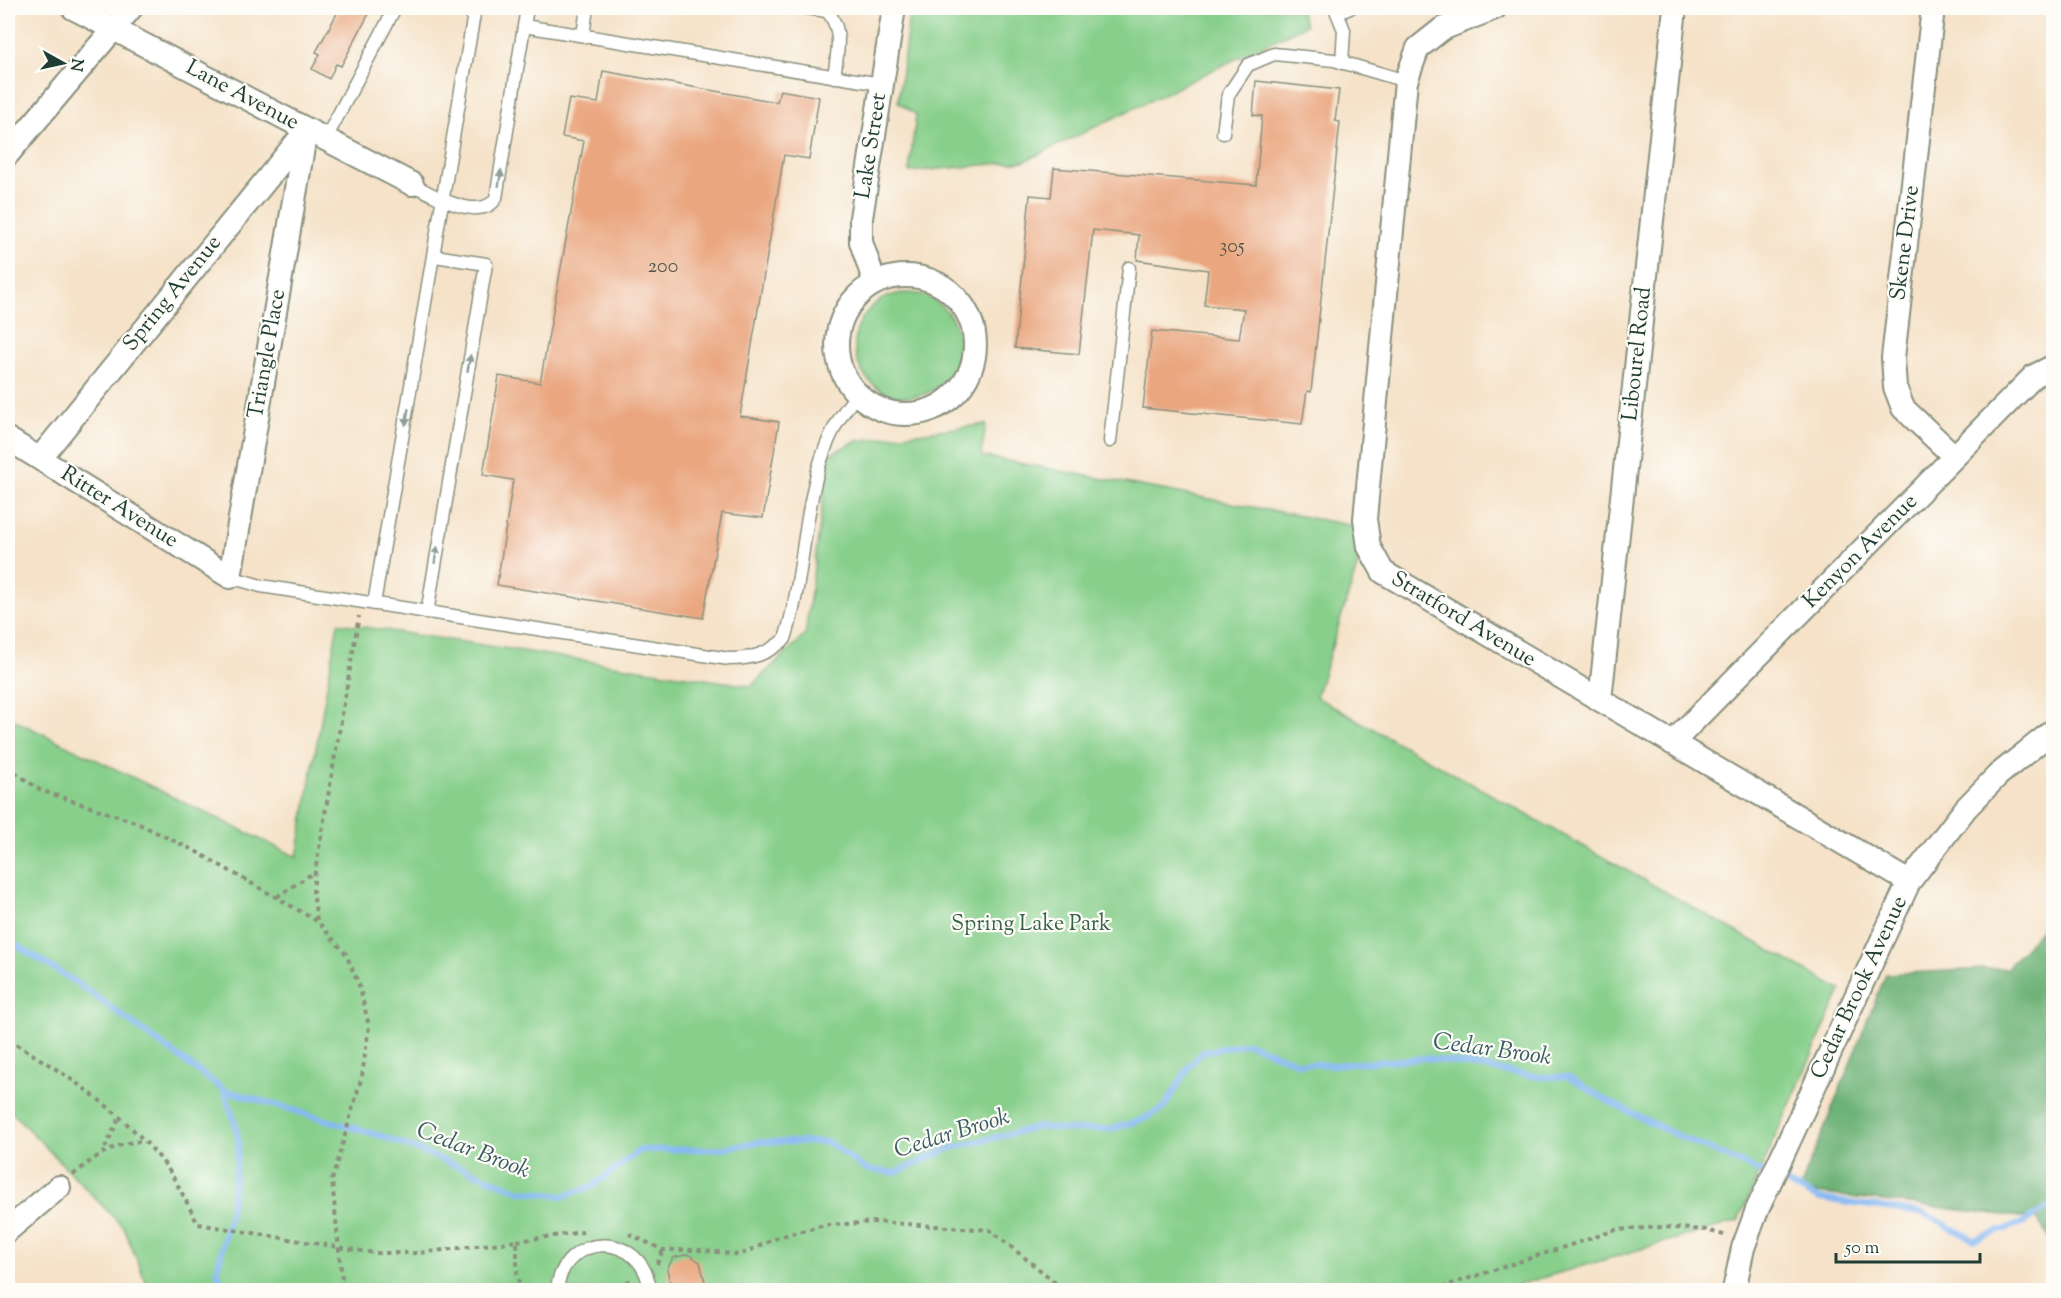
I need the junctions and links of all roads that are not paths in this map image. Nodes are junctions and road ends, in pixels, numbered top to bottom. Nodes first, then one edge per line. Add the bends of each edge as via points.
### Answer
1 (73, 8) edge
2 (131, 8) edge
3 (395, 8) edge
4 (475, 8) edge
5 (527, 8) edge
6 (586, 8) edge
7 (807, 8) edge
8 (894, 8) edge
9 (1350, 8) edge
10 (1495, 8) edge
11 (1675, 8) edge
12 (1933, 8) edge
13 (1336, 10) edge
14 (524, 26) junction
15 (114, 29) junction
16 (583, 35) junction
17 (1342, 63) junction
18 (834, 77) junction
19 (1406, 81) junction
20 (881, 84) junction
21 (1223, 133) dead end
22 (316, 135) junction
23 (8, 154) edge
24 (412, 184) joint
25 (443, 201) junction
26 (435, 256) junction
27 (1129, 268) dead end
28 (875, 283) junction
29 (2054, 366) edge
30 (857, 395) junction
31 (8, 439) edge
32 (1110, 441) dead end
33 (1954, 456) junction
34 (40, 458) junction
35 (230, 577) junction
36 (368, 603) junction
37 (426, 613) junction
38 (1600, 700) junction
39 (2054, 730) edge
40 (1672, 743) junction
41 (1909, 882) junction
42 (59, 1187) road end
43 (8, 1230) edge
44 (557, 1290) edge
45 (650, 1290) edge
46 (1734, 1290) edge

1 - 15 street, Lane Avenue
2 - 15 street
3 - 22 lane
4 - 25 lane
5 - 14 lane
6 - 16 lane
7 - 18 lane via 827,11 836,24 839,36
8 - 20 street, Lake Street
9 - 13 lane
10 - 19 street, Stratford Avenue via 1442,28 1418,48
11 - 38 street, Libourel Road
12 - 33 street, Skene Drive via 1893,358 1895,387 1903,408
13 - 17 lane via 1344,30
14 - 16 lane
25 -> 14 lane via 483,209 496,198
15 - 22 street, Lane Avenue
15 - 23 street
16 - 18 lane
17 - 19 lane
17 - 21 lane via 1274,54 1248,65 1228,95
18 - 20 lane
19 - 38 street, Stratford Avenue via 1365,519 1369,547 1383,572
20 - 28 street, Lake Street via 860,230 866,263
22 - 24 street, Lane Avenue
22 - 34 street, Spring Avenue
22 - 35 street, Triangle Place
24 - 25 lane
25 - 26 lane
26 -> 36 lane
37 -> 26 lane via 486,264
27 - 32 lane
28 - 30 street via 859,293 846,309 839,327 839,366
28 - 30 street via 893,277 924,278 950,292 969,316 975,345 969,375 951,399 924,412 895,415 877,409
29 - 33 street, Kenyon Avenue via 2034,376
30 - 37 lane via 843,411 821,455 785,639 764,655 729,659
31 - 34 street, Ritter Avenue
33 - 40 street, Kenyon Avenue
34 - 35 street, Ritter Avenue
35 - 36 lane via 261,586
36 - 37 lane
38 - 40 street, Stratford Avenue
39 - 41 street, Cedar Brook Avenue via 1998,775 1966,808
40 - 41 street, Stratford Avenue
41 - 46 street, Cedar Brook Avenue via 1757,1210
42 - 43 street
44 - 45 lane via 566,1264 578,1252 594,1245 611,1245 640,1262

